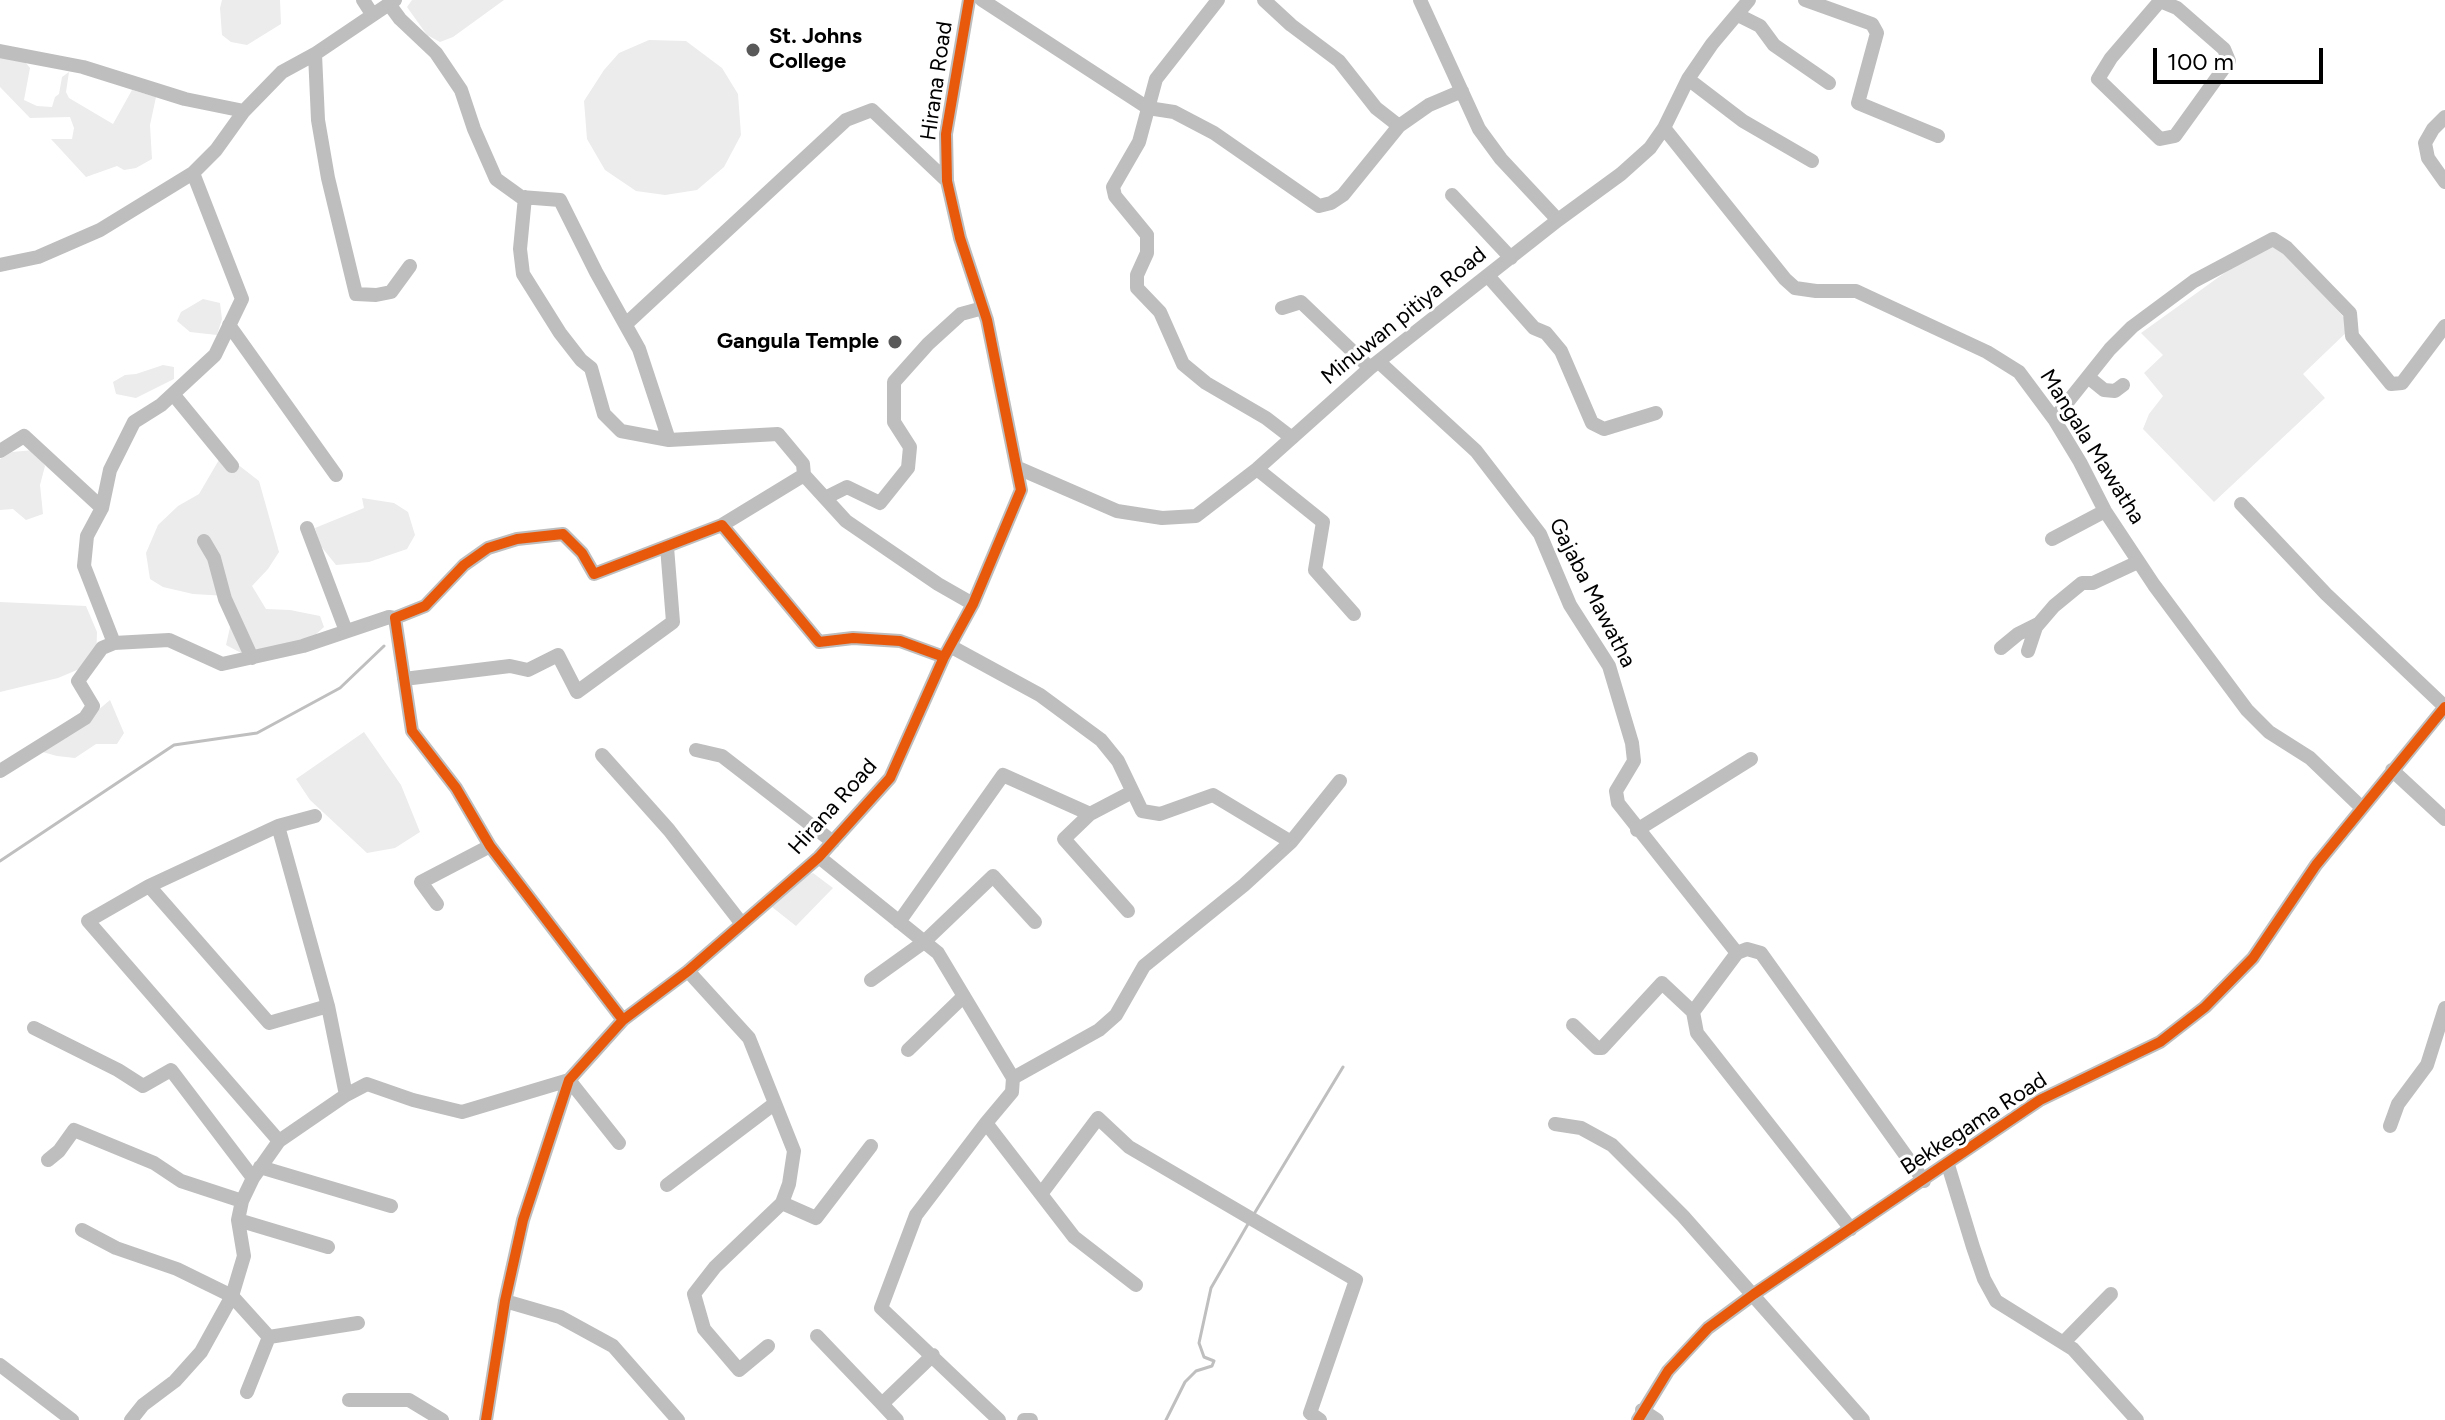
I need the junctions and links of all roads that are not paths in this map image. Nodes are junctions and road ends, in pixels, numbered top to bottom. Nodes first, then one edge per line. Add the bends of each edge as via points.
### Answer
1 (363, 0) edge
2 (969, 0) edge
3 (982, 0) edge
4 (1218, 0) edge
5 (1264, 0) edge
6 (1420, 0) edge
7 (1749, 0) edge
8 (1805, 0) edge
9 (392, 2) edge
10 (2180, 4) edge
11 (372, 14) junction
12 (1738, 15) junction
13 (0, 51) edge
14 (315, 54) junction
15 (1688, 79) junction
16 (1829, 83) dead end
17 (1462, 91) junction
18 (1148, 108) junction
19 (244, 111) junction
20 (2445, 117) edge
21 (1399, 126) junction
22 (1664, 128) junction
23 (1938, 136) dead end
24 (1812, 161) dead end
25 (193, 173) junction
26 (947, 181) junction
27 (2445, 182) edge
28 (1452, 195) dead end
29 (525, 197) junction
30 (1558, 220) junction
31 (1511, 258) junction
32 (0, 265) edge
33 (410, 266) dead end
34 (1488, 276) junction
35 (983, 308) junction
36 (1282, 308) dead end
37 (626, 324) junction
38 (229, 325) junction
39 (2445, 326) edge
40 (1374, 365) junction
41 (2088, 377) junction
42 (2123, 385) dead end
43 (173, 394) junction
44 (1656, 413) dead end
45 (2054, 419) junction
46 (1292, 438) junction
47 (669, 440) junction
48 (0, 451) edge
49 (232, 466) dead end
50 (1018, 468) junction
51 (1257, 469) junction
52 (336, 475) dead end
53 (804, 475) junction
54 (825, 498) junction
55 (2241, 504) dead end
56 (102, 508) junction
57 (2105, 511) junction
58 (722, 525) junction
59 (307, 528) dead end
60 (2052, 539) dead end
61 (204, 541) dead end
62 (667, 547) junction
63 (2138, 562) junction
64 (973, 604) junction
65 (1354, 614) dead end
66 (395, 618) junction
67 (2038, 624) junction
68 (346, 631) junction
69 (114, 643) junction
70 (2001, 648) dead end
71 (947, 651) junction
72 (2028, 651) dead end
73 (252, 658) junction
74 (404, 679) junction
75 (2445, 707) edge
76 (696, 750) dead end
77 (602, 755) dead end
78 (1751, 759) dead end
79 (2392, 770) junction
80 (0, 771) edge
81 (1340, 781) dead end
82 (1132, 792) junction
83 (2361, 807) junction
84 (1090, 814) junction
85 (315, 816) dead end
86 (2445, 819) edge
87 (278, 826) junction
88 (1637, 830) junction
89 (833, 842) junction
90 (1291, 842) junction
91 (490, 846) junction
92 (819, 857) junction
93 (149, 886) junction
94 (437, 904) dead end
95 (1128, 911) dead end
96 (899, 922) junction
97 (1035, 922) dead end
98 (742, 924) junction
99 (924, 942) junction
100 (1737, 953) junction
101 (688, 971) junction
102 (871, 980) dead end
103 (964, 996) junction
104 (328, 1006) junction
105 (2445, 1008) edge
106 (1693, 1012) junction
107 (623, 1020) junction
108 (1573, 1025) dead end
109 (34, 1028) dead end
110 (908, 1050) dead end
111 (1013, 1078) junction
112 (569, 1080) junction
113 (346, 1095) junction
114 (774, 1104) junction
115 (986, 1123) junction
116 (1555, 1124) dead end
117 (2390, 1126) dead end
118 (279, 1141) junction
119 (619, 1143) dead end
120 (871, 1146) dead end
121 (48, 1160) dead end
122 (1948, 1165) junction
123 (257, 1172) junction
124 (1924, 1181) junction
125 (667, 1185) dead end
126 (1041, 1194) junction
127 (242, 1201) junction
128 (782, 1203) junction
129 (391, 1206) dead end
130 (238, 1220) junction
131 (1851, 1229) junction
132 (82, 1230) dead end
133 (328, 1247) dead end
134 (1136, 1285) dead end
135 (1754, 1294) junction
136 (2111, 1294) dead end
137 (232, 1296) junction
138 (505, 1301) junction
139 (358, 1323) dead end
140 (817, 1336) dead end
141 (269, 1337) junction
142 (2064, 1342) junction
143 (768, 1346) dead end
144 (933, 1355) junction
145 (0, 1365) edge
146 (247, 1392) dead end
147 (349, 1400) dead end
148 (882, 1404) junction
149 (1640, 1415) edge
150 (72, 1420) edge
151 (131, 1420) edge
152 (442, 1420) edge
153 (486, 1420) edge
154 (678, 1420) edge
155 (897, 1420) edge
156 (999, 1420) edge
157 (1024, 1420) edge
158 (1031, 1420) edge
159 (1320, 1420) edge
160 (1657, 1420) edge
161 (1863, 1420) edge
162 (2137, 1420) edge

1 - 11 street
2 - 26 street, Hirana Road via 946,134
3 - 18 street
4 - 18 street via 1156,79
5 - 21 street via 1339,61 1376,108
6 - 17 street
7 - 12 street, Minuwan pitiya Road
8 - 23 street via 1872,24 1877,33 1858,103
9 - 11 street
9 - 29 street via 400,19 436,53 461,90 496,179
10 - 10 street via 2160,1 2098,79 2160,139 2175,136 2229,61 2224,49
11 - 14 street
12 - 15 street, Minuwan pitiya Road
12 - 16 street via 1760,26 1774,45
13 - 19 street via 83,67
14 - 19 street via 282,72
14 - 33 street via 318,120 356,294 391,292
15 - 22 street, Minuwan pitiya Road
15 - 24 street via 1743,121
17 - 21 street
17 - 30 street via 1479,129 1501,159
18 - 21 street via 1174,112 1214,133 1319,206 1343,195
18 - 46 street via 1139,142 1113,187 1147,235 1137,288 1160,312 1183,364
19 - 25 street
20 - 27 street via 2425,143 2428,158
22 - 30 street, Minuwan pitiya Road via 1621,174
22 - 45 street, Mangala Mawatha via 1795,288 1856,291 1995,356 2019,372
25 - 32 street via 100,230 38,257
25 - 38 street via 242,299
26 - 35 street, Hirana Road
26 - 37 street via 872,110 846,120
28 - 31 street
29 - 37 street via 560,200
29 - 47 street via 523,274 560,333 591,368 604,414 621,431
30 - 31 street, Minuwan pitiya Road
31 - 34 street, Minuwan pitiya Road
34 - 40 street, Minuwan pitiya Road
34 - 44 street via 1561,351 1592,423 1604,429
35 - 50 street, Hirana Road
35 - 54 street via 961,314 894,382 894,422 910,447 908,468 880,503 847,487
36 - 40 street, Gajaba Mawatha via 1301,302
37 - 47 street
38 - 43 street via 215,355
38 - 52 street
39 - 41 street via 2402,383 2391,384 2352,336 2350,313 2273,239 2194,281 2132,327
40 - 46 street, Minuwan pitiya Road
40 - 88 street, Gajaba Mawatha via 1476,451 1540,534 1570,605 1609,666 1634,761 1616,791 1618,803
41 - 42 street via 2104,390
41 - 45 street
43 - 49 street
43 - 56 street via 134,422 110,470
45 - 57 street, Mangala Mawatha
46 - 51 street, Minuwan pitiya Road
47 - 53 street via 778,434 803,464
48 - 56 street via 24,436
50 - 51 street, Minuwan pitiya Road via 1117,511 1162,518 1196,516
50 - 64 street, Hirana Road via 1021,490
51 - 65 street via 1323,522 1315,570
53 - 54 street
53 - 58 street
54 - 64 street via 846,521
55 - 75 street
56 - 69 street via 87,536 84,566
57 - 60 street
57 - 63 street, Mangala Mawatha
58 - 62 street
58 - 71 street via 819,642 900,641
59 - 68 street
61 - 73 street
62 - 66 street via 594,574 563,534 517,539 488,548 425,606
62 - 74 street via 673,622 577,692 558,655 528,670 510,666
63 - 67 street via 2082,583
63 - 83 street, Mangala Mawatha via 2254,719 2310,758
64 - 71 street, Hirana Road
66 - 68 street
66 - 74 street
67 - 70 street
67 - 72 street
68 - 73 street
69 - 73 street via 169,640 222,664
69 - 80 street via 102,648 78,681 93,706 85,718
71 - 82 street via 1040,695 1101,740
71 - 89 street, Hirana Road via 890,778
74 - 91 street via 412,731 456,788
75 - 79 street, Bekkegama Road
76 - 89 street via 722,756
77 - 98 street
78 - 88 street
79 - 83 street, Bekkegama Road
79 - 86 street
81 - 90 street
82 - 84 street
82 - 90 street via 1142,811 1160,814 1213,795
83 - 122 street, Bekkegama Road via 2253,958 2205,1007 2160,1042 2040,1100
84 - 95 street via 1064,839
84 - 96 street via 1003,775
85 - 87 street
87 - 93 street
87 - 104 street
88 - 100 street, Gajaba Mawatha
89 - 92 street, Hirana Road
90 - 111 street via 1144,966 1116,1015 1099,1030
91 - 94 street via 421,882
91 - 107 street
92 - 96 street
92 - 98 street, Hirana Road
93 - 104 street via 269,1023
93 - 118 street via 88,921
96 - 99 street
97 - 99 street via 993,876
98 - 101 street, Hirana Road
99 - 102 street
99 - 103 street via 938,953
100 - 106 street
100 - 124 street via 1761,953
101 - 107 street, Hirana Road
101 - 114 street via 749,1038
103 - 110 street
103 - 111 street
104 - 113 street
105 - 117 street via 2427,1065 2398,1104
106 - 108 street via 1662,983 1602,1048
106 - 131 street via 1697,1033
107 - 112 street, Hirana Road
109 - 123 street via 143,1086 171,1070
111 - 115 street via 1012,1092
112 - 113 street via 462,1112 367,1084
112 - 119 street
112 - 138 street, Hirana Road via 523,1220
113 - 118 street
114 - 125 street
114 - 128 street via 794,1151
115 - 126 street
115 - 144 street via 916,1215 881,1308
116 - 135 street via 1581,1128 1612,1145
118 - 123 street
120 - 128 street via 816,1218
121 - 127 street via 74,1130 154,1163 181,1181
122 - 124 street, Bekkegama Road
122 - 142 street via 1996,1301
123 - 127 street
123 - 129 street
124 - 131 street, Bekkegama Road
126 - 134 street via 1074,1237
126 - 159 street via 1098,1118 1129,1147 1356,1280 1310,1413
127 - 130 street
128 - 143 street via 694,1294 704,1329 739,1370
130 - 133 street
130 - 137 street via 244,1256
131 - 135 street, Bekkegama Road
132 - 137 street
135 - 149 street, Bekkegama Road via 1708,1328 1668,1371
135 - 161 street
136 - 142 street
137 - 141 street
137 - 151 street via 201,1352
138 - 153 street, Hirana Road
138 - 154 street via 560,1317 613,1346
139 - 141 street
140 - 148 street
141 - 146 street
142 - 162 street
144 - 148 street
144 - 156 street
145 - 150 street
147 - 152 street via 409,1400
148 - 155 street
149 - 160 street
157 - 158 street

